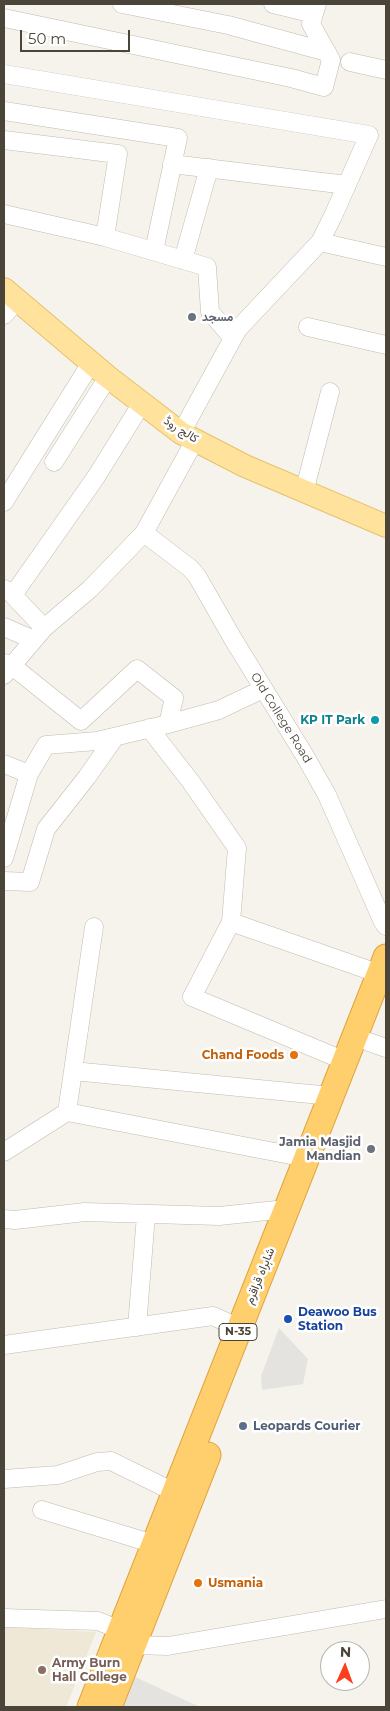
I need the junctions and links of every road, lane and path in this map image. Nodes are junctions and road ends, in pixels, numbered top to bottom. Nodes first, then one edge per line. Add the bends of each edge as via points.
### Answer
1 (122, 4) edge
2 (273, 4) edge
3 (316, 9) edge
4 (4, 18) edge
5 (327, 52) junction
6 (350, 62) dead end
7 (386, 70) edge
8 (4, 74) edge
9 (4, 111) edge
10 (4, 140) edge
11 (172, 164) junction
12 (209, 168) junction
13 (346, 186) junction
14 (4, 214) edge
15 (105, 236) junction
16 (320, 242) junction
17 (154, 251) junction
18 (386, 257) edge
19 (184, 260) junction
20 (8, 301) edge
21 (308, 327) dead end
22 (233, 338) junction
23 (386, 345) edge
24 (100, 370) junction
25 (330, 392) dead end
26 (142, 403) junction
27 (188, 436) junction
28 (54, 462) dead end
29 (304, 492) junction
30 (4, 502) edge
31 (386, 526) edge
32 (144, 533) junction
33 (8, 592) edge
34 (4, 627) edge
35 (39, 634) junction
36 (6, 668) edge
37 (264, 690) junction
38 (168, 724) junction
39 (150, 728) junction
40 (115, 737) junction
41 (4, 764) edge
42 (29, 774) junction
43 (4, 858) edge
44 (4, 881) edge
45 (231, 922) junction
46 (386, 926) edge
47 (94, 927) dead end
48 (383, 965) edge
49 (386, 1002) edge
50 (378, 1045) edge
51 (345, 1061) junction
52 (73, 1071) junction
53 (331, 1096) junction
54 (67, 1112) junction
55 (4, 1152) edge
56 (306, 1158) junction
57 (286, 1209) junction
58 (146, 1215) junction
59 (4, 1220) edge
60 (261, 1296) junction
61 (137, 1327) junction
62 (239, 1328) junction
63 (4, 1345) edge
64 (4, 1479) edge
65 (174, 1492) junction
66 (42, 1510) dead end
67 (154, 1544) junction
68 (386, 1609) edge
69 (4, 1618) edge
70 (127, 1637) junction
71 (90, 1707) edge
72 (109, 1707) edge

1 - 5 street via 228,25
2 - 3 street
3 - 5 street via 312,24
4 - 5 street via 324,87 332,60
6 - 7 street
8 - 13 street via 369,135
9 - 11 street via 178,138
10 - 15 street via 118,154
11 - 12 street
11 - 17 street
12 - 13 street
12 - 19 street
13 - 16 street
14 - 15 street
15 - 17 street
16 - 18 street
16 - 22 street
17 - 19 street
19 - 22 street via 207,267 210,312
20 - 24 main road, کالج روڈ
21 - 23 street
22 - 27 street
24 - 26 main road, کالج روڈ
24 - 28 street
24 - 30 street
25 - 29 street
26 - 27 main road, کالج روڈ
26 - 33 street via 96,477
27 - 29 main road, کالج روڈ via 244,466
27 - 32 street
29 - 31 main road, کالج روڈ
32 - 35 street via 90,589
32 - 37 street, Old College Road via 197,576
33 - 35 street
34 - 35 street
35 - 36 street
36 - 38 street via 81,721 137,669 174,698
37 - 38 street via 219,710
37 - 46 street, Old College Road via 327,795
38 - 39 street
39 - 40 street
39 - 45 street via 237,848
40 - 42 street via 46,745
40 - 44 street via 46,829 30,882
41 - 42 street
42 - 43 street
45 - 48 street
45 - 51 street via 192,997
47 - 52 street
48 - 51 highway, شاہراہ قراقرم / N-35
49 - 50 highway, شاہراہ قراقرم / N-35
50 - 60 highway, شاہراہ قراقرم / N-35
51 - 53 highway, شاہراہ قراقرم / N-35
52 - 53 street
52 - 54 street
53 - 56 highway, شاہراہ قراقرم / N-35
54 - 55 street
54 - 56 street
56 - 57 highway, شاہراہ قراقرم / N-35
57 - 58 street via 219,1216
57 - 60 highway, شاہراہ قراقرم / N-35
58 - 59 street via 85,1212
58 - 61 street
60 - 62 highway, شاہراہ قراقرم / N-35
60 - 70 highway, شاہراہ قراقرم / N-35
61 - 62 street via 213,1316
61 - 63 street
62 - 65 highway, شاہراہ قراقرم / N-35
64 - 65 street via 58,1476 97,1462 111,1461
65 - 67 highway, شاہراہ قراقرم / N-35
66 - 67 street
67 - 70 highway, شاہراہ قراقرم / N-35
68 - 70 street via 168,1646
69 - 70 street via 98,1622
70 - 71 highway, شاہراہ قراقرم / N-35
70 - 72 highway, شاہراہ قراقرم / N-35

